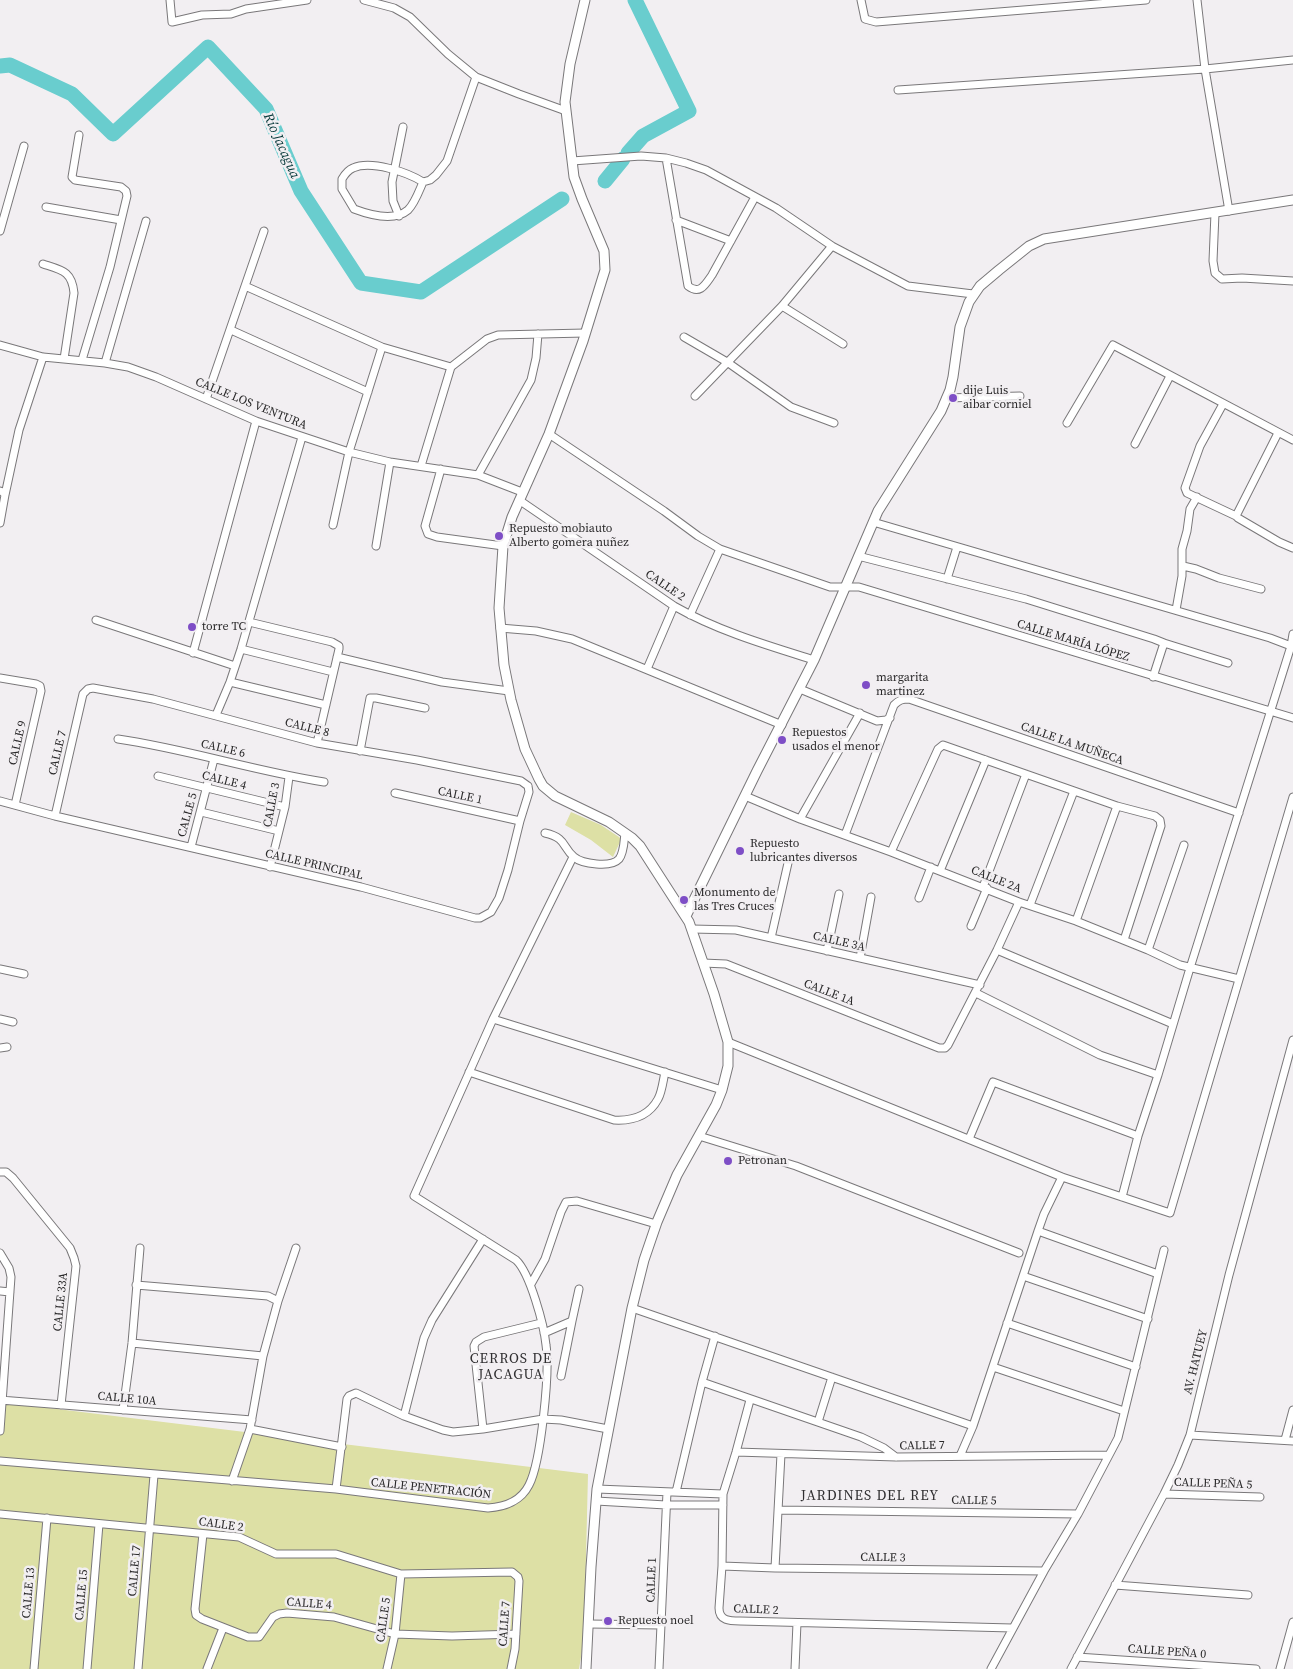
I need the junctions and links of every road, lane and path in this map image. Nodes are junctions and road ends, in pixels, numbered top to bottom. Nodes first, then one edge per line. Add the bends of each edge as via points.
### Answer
1 (170, 0) edge
2 (307, 0) edge
3 (364, 0) edge
4 (585, 0) edge
5 (861, 0) edge
6 (1146, 0) edge
7 (1197, 0) edge
8 (395, 4) edge
9 (1293, 60) edge
10 (1205, 69) junction
11 (476, 77) junction
12 (898, 90) dead end
13 (566, 111) junction
14 (403, 127) dead end
15 (79, 135) dead end
16 (24, 146) dead end
17 (666, 158) junction
18 (572, 161) junction
19 (394, 170) junction
20 (422, 182) junction
21 (755, 197) junction
22 (1293, 200) edge
23 (46, 208) dead end
24 (1229, 211) junction
25 (1214, 214) junction
26 (399, 216) junction
27 (121, 220) junction
28 (676, 220) junction
29 (146, 221) dead end
30 (0, 231) edge
31 (264, 231) dead end
32 (731, 241) junction
33 (832, 246) junction
34 (43, 264) dead end
35 (1293, 282) edge
36 (245, 286) junction
37 (974, 294) junction
38 (782, 306) junction
39 (231, 330) junction
40 (585, 333) junction
41 (538, 334) junction
42 (684, 337) dead end
43 (843, 344) dead end
44 (0, 346) edge
45 (382, 347) junction
46 (43, 357) junction
47 (64, 359) junction
48 (82, 360) junction
49 (727, 362) junction
50 (105, 363) junction
51 (450, 367) junction
52 (1170, 376) junction
53 (368, 392) junction
54 (695, 396) dead end
55 (1020, 396) dead end
56 (946, 398) junction
57 (206, 399) junction
58 (1223, 404) junction
59 (256, 421) junction
60 (834, 423) dead end
61 (1067, 423) dead end
62 (1278, 433) junction
63 (549, 434) junction
64 (302, 437) junction
65 (1293, 440) edge
66 (1135, 444) dead end
67 (349, 452) junction
68 (390, 462) junction
69 (421, 466) junction
70 (441, 469) junction
71 (478, 475) junction
72 (3, 493) edge
73 (521, 496) junction
74 (1197, 497) junction
75 (1236, 516) junction
76 (873, 522) junction
77 (0, 523) edge
78 (333, 525) dead end
79 (376, 546) dead end
80 (504, 546) junction
81 (957, 547) junction
82 (1293, 548) edge
83 (720, 549) junction
84 (858, 556) junction
85 (1183, 566) junction
86 (947, 579) junction
87 (846, 588) junction
88 (1261, 589) dead end
89 (674, 606) junction
90 (1176, 610) junction
91 (690, 615) junction
92 (96, 620) dead end
93 (249, 622) junction
94 (500, 628) junction
95 (1293, 634) edge
96 (1164, 644) junction
97 (1291, 646) junction
98 (241, 648) junction
99 (193, 653) junction
100 (337, 657) junction
101 (814, 660) junction
102 (1228, 663) dead end
103 (236, 666) junction
104 (647, 669) junction
105 (333, 672) junction
106 (1153, 677) junction
107 (0, 678) edge
108 (230, 682) junction
109 (800, 689) junction
110 (509, 692) junction
111 (83, 694) joint
112 (326, 705) junction
113 (425, 708) dead end
114 (1270, 712) junction
115 (860, 713) junction
116 (216, 715) junction
117 (890, 718) junction
118 (1293, 718) edge
119 (782, 725) junction
120 (118, 739) dead end
121 (317, 744) junction
122 (360, 750) junction
123 (214, 759) junction
124 (986, 760) junction
125 (1026, 774) junction
126 (158, 776) dead end
127 (289, 777) junction
128 (539, 779) junction
129 (324, 782) dead end
130 (528, 786) junction
131 (207, 788) junction
132 (1074, 791) junction
133 (395, 794) dead end
134 (745, 796) junction
135 (1293, 797) edge
136 (0, 801) edge
137 (15, 806) junction
138 (1117, 806) junction
139 (285, 807) junction
140 (201, 812) junction
141 (1239, 813) junction
142 (56, 816) junction
143 (800, 819) junction
144 (520, 821) junction
145 (279, 831) junction
146 (546, 833) dead end
147 (625, 833) junction
148 (845, 835) junction
149 (1184, 845) dead end
150 (191, 847) junction
151 (891, 852) junction
152 (573, 856) junction
153 (788, 863) dead end
154 (270, 867) junction
155 (931, 867) junction
156 (940, 871) junction
157 (985, 888) junction
158 (839, 894) dead end
159 (870, 897) dead end
160 (920, 898) dead end
161 (1019, 902) junction
162 (1030, 905) junction
163 (686, 916) junction
164 (1076, 921) junction
165 (971, 926) dead end
166 (692, 929) junction
167 (771, 938) junction
168 (1124, 940) junction
169 (827, 950) junction
170 (997, 950) junction
171 (1148, 950) junction
172 (860, 958) junction
173 (703, 962) junction
174 (1190, 968) junction
175 (0, 969) edge
176 (24, 974) dead end
177 (1239, 980) junction
178 (980, 985) junction
179 (976, 993) junction
180 (0, 1019) edge
181 (493, 1019) junction
182 (13, 1022) dead end
183 (1173, 1024) junction
184 (1293, 1040) edge
185 (728, 1042) junction
186 (469, 1072) junction
187 (665, 1072) junction
188 (1158, 1075) junction
189 (722, 1090) junction
190 (699, 1136) junction
191 (1138, 1136) junction
192 (970, 1139) junction
193 (0, 1172) edge
194 (1062, 1177) junction
195 (1122, 1197) junction
196 (656, 1224) junction
197 (1038, 1231) junction
198 (483, 1239) junction
199 (140, 1248) dead end
200 (296, 1248) dead end
201 (1164, 1250) dead end
202 (0, 1253) edge
203 (1019, 1253) dead end
204 (1158, 1274) junction
205 (1023, 1276) junction
206 (531, 1284) junction
207 (136, 1285) junction
208 (579, 1289) dead end
209 (0, 1291) edge
210 (10, 1292) junction
211 (278, 1301) junction
212 (632, 1308) junction
213 (1148, 1319) junction
214 (572, 1321) junction
215 (1007, 1322) junction
216 (541, 1323) junction
217 (544, 1333) junction
218 (715, 1336) junction
219 (3, 1343) edge
220 (132, 1343) junction
221 (263, 1356) junction
222 (993, 1367) junction
223 (1136, 1367) junction
224 (561, 1376) dead end
225 (832, 1377) junction
226 (702, 1382) junction
227 (1, 1400) edge
228 (750, 1400) junction
229 (61, 1405) junction
230 (123, 1410) junction
231 (1293, 1410) edge
232 (1124, 1411) junction
233 (404, 1416) junction
234 (543, 1419) junction
235 (252, 1420) junction
236 (818, 1422) junction
237 (973, 1426) junction
238 (250, 1429) junction
239 (608, 1429) junction
240 (483, 1430) junction
241 (0, 1431) edge
242 (1190, 1435) junction
243 (1285, 1440) junction
244 (1293, 1441) edge
245 (342, 1447) junction
246 (736, 1452) junction
247 (781, 1454) junction
248 (1108, 1455) junction
249 (960, 1456) junction
250 (896, 1457) junction
251 (0, 1462) edge
252 (154, 1475) junction
253 (232, 1481) junction
254 (336, 1489) junction
255 (597, 1489) junction
256 (667, 1492) junction
257 (676, 1492) junction
258 (723, 1494) junction
259 (1164, 1494) junction
260 (1260, 1497) dead end
261 (596, 1501) junction
262 (666, 1505) junction
263 (723, 1505) junction
264 (779, 1510) junction
265 (0, 1514) edge
266 (1078, 1514) junction
267 (47, 1518) junction
268 (99, 1524) junction
269 (149, 1528) junction
270 (203, 1534) junction
271 (722, 1566) junction
272 (775, 1568) junction
273 (1044, 1571) junction
274 (401, 1574) junction
275 (519, 1581) joint
276 (1115, 1586) junction
277 (1248, 1595) dead end
278 (798, 1622) junction
279 (1293, 1622) edge
280 (589, 1624) junction
281 (661, 1625) junction
282 (223, 1628) junction
283 (1012, 1628) junction
284 (395, 1634) junction
285 (516, 1634) junction
286 (1077, 1657) junction
287 (34, 1669) edge
288 (88, 1669) edge
289 (138, 1669) edge
290 (207, 1669) edge
291 (387, 1669) edge
292 (510, 1669) edge
293 (586, 1669) edge
294 (659, 1669) edge
295 (795, 1669) edge
296 (991, 1669) edge
297 (1071, 1669) edge
298 (1256, 1669) edge
299 (1280, 1669) edge

1 - 2 street via 172,22
3 - 8 street
4 - 13 street via 570,64
5 - 6 street via 865,20 876,22
7 - 10 street
8 - 11 street
9 - 10 street
10 - 12 street
10 - 24 street
11 - 13 street
11 - 20 street via 446,161 436,175
13 - 18 street
14 - 19 street
15 - 27 street via 72,176 75,180 124,189 127,196
16 - 30 street
17 - 18 street
17 - 21 street via 706,170
17 - 28 street
18 - 40 street via 582,200 605,260 603,279
19 - 20 street
19 - 26 street via 392,194
19 - 26 street via 363,165 354,168 342,178 342,189 354,209
20 - 26 street via 409,209
21 - 32 street
21 - 33 street
22 - 24 street
23 - 27 street
24 - 25 street
25 - 35 street via 1214,273 1222,279
25 - 37 street via 1044,239 1020,252
27 - 48 street
28 - 32 street
28 - 32 street via 688,286 693,290 703,287
29 - 50 street
31 - 36 street
33 - 37 street via 908,286
33 - 38 street
34 - 47 street via 62,270 73,284
36 - 39 street
36 - 45 street
37 - 56 street via 960,327 953,377
38 - 43 street
38 - 49 street
39 - 53 street
39 - 57 street
40 - 41 street
40 - 63 street
41 - 51 street via 490,337
41 - 71 street via 531,380
42 - 49 street
44 - 46 street, CALLE LOS VENTURA
45 - 51 street
45 - 53 street
46 - 47 street, CALLE LOS VENTURA
46 - 72 street
47 - 48 street, CALLE LOS VENTURA
48 - 50 street, CALLE LOS VENTURA
49 - 54 street
49 - 60 street via 791,407
50 - 57 street, CALLE LOS VENTURA via 142,372
51 - 69 street
52 - 58 street
52 - 61 street via 1113,345
52 - 66 street
53 - 67 street
55 - 56 street
56 - 76 street
57 - 59 street, CALLE LOS VENTURA
58 - 62 street
58 - 74 street via 1200,446 1186,485 1186,492
59 - 64 street, CALLE LOS VENTURA
59 - 99 street
62 - 65 street
62 - 75 street
63 - 73 street
63 - 83 street, CALLE MARÍA LÓPEZ
64 - 67 street, CALLE LOS VENTURA
64 - 93 street
67 - 68 street, CALLE LOS VENTURA
67 - 78 street
68 - 69 street, CALLE LOS VENTURA
68 - 79 street
69 - 70 street, CALLE LOS VENTURA
70 - 71 street, CALLE LOS VENTURA
70 - 80 street via 425,526 428,534
71 - 73 street, CALLE LOS VENTURA
72 - 77 street
73 - 80 street
73 - 89 street, CALLE 2
74 - 75 street
74 - 85 street via 1190,509 1182,549
75 - 82 street
76 - 81 street
76 - 84 street
80 - 94 street via 499,587
81 - 86 street
81 - 90 street
83 - 87 street, CALLE MARÍA LÓPEZ via 830,587
83 - 91 street
84 - 86 street
84 - 87 street
85 - 88 street
85 - 90 street
86 - 96 street via 1026,599
87 - 101 street
87 - 106 street, CALLE MARÍA LÓPEZ via 859,587
89 - 91 street, CALLE 2
89 - 104 street
90 - 97 street
91 - 101 street, CALLE 2 via 744,638
92 - 99 street
93 - 98 street
93 - 100 street via 335,643 340,649
94 - 104 street via 572,639
94 - 110 street
95 - 97 street
96 - 102 street
96 - 106 street
97 - 114 street
98 - 103 street
98 - 105 street
99 - 103 street
100 - 105 street
100 - 110 street via 442,682
101 - 109 street
103 - 108 street
104 - 119 street
105 - 112 street
106 - 114 street, CALLE MARÍA LÓPEZ
107 - 137 street, CALLE 9 via 40,686
108 - 112 street
108 - 116 street
109 - 115 street
109 - 119 street
110 - 128 street via 525,749
111 - 116 street, CALLE 8 via 90,688 102,689
111 - 142 street, CALLE 7
112 - 121 street
113 - 122 street via 370,698
114 - 118 street, CALLE MARÍA LÓPEZ
114 - 141 street
115 - 117 street via 877,721
115 - 143 street
116 - 121 street, CALLE 8
117 - 141 street, CALLE LA MUÑECA via 894,706 909,699
117 - 148 street
119 - 134 street
120 - 123 street, CALLE 6
121 - 122 street, CALLE 8
122 - 130 street, CALLE 8 via 522,781
123 - 127 street, CALLE 6
123 - 131 street, CALLE 5
124 - 125 street
124 - 151 street via 943,745 940,747
124 - 156 street
125 - 132 street
125 - 157 street
126 - 131 street, CALLE 4
127 - 129 street, CALLE 6
127 - 139 street, CALLE 3
128 - 130 street
128 - 147 street via 555,796
130 - 144 street, CALLE PRINCIPAL
131 - 139 street, CALLE 4
131 - 140 street, CALLE 5
132 - 138 street
132 - 162 street
133 - 144 street, CALLE 1
134 - 143 street, CALLE 2A
134 - 163 street
135 - 177 street
136 - 137 street, CALLE PRINCIPAL
137 - 142 street, CALLE PRINCIPAL
138 - 164 street
138 - 168 street via 1158,818 1161,823
139 - 145 street, CALLE 3
140 - 145 street
140 - 150 street, CALLE 5
141 - 174 street
142 - 150 street, CALLE PRINCIPAL
143 - 148 street, CALLE 2A
144 - 154 street, CALLE PRINCIPAL via 499,898 492,912 480,918
145 - 154 street, CALLE 3
146 - 152 street via 560,839
147 - 152 street via 622,852 614,863 594,864
147 - 163 street via 640,846
148 - 151 street, CALLE 2A
149 - 171 street
150 - 154 street, CALLE PRINCIPAL
151 - 155 street, CALLE 2A
152 - 181 street
153 - 167 street
155 - 156 street, CALLE 2A
155 - 160 street
156 - 157 street, CALLE 2A
157 - 161 street, CALLE 2A
157 - 165 street
158 - 169 street
159 - 172 street
161 - 162 street, CALLE 2A
161 - 170 street
162 - 164 street, CALLE 2A
163 - 166 street
164 - 168 street, CALLE 2A
166 - 167 street, CALLE 3A via 736,930
166 - 173 street
167 - 169 street, CALLE 3A
168 - 171 street, CALLE 2A
169 - 172 street, CALLE 3A
170 - 178 street
170 - 183 street
171 - 174 street, CALLE 2A
172 - 178 street, CALLE 3A
173 - 179 street, CALLE 1A via 726,964 939,1048 948,1045
173 - 185 street
174 - 177 street, CALLE 2A
174 - 183 street
175 - 176 street
177 - 195 street via 1170,1213
178 - 179 street
179 - 188 street via 1100,1056
180 - 182 street
181 - 186 street
181 - 187 street
183 - 188 street
184 - 242 street, AV. HATUEY via 1229,1275
185 - 189 street via 728,1066
185 - 192 street
186 - 187 street via 614,1120 626,1121 639,1117 654,1105
186 - 198 street, CALLE PENETRACIÓN via 414,1196
187 - 189 street
188 - 191 street
189 - 190 street
190 - 196 street via 677,1175
190 - 203 street via 796,1166
191 - 192 street via 993,1082
191 - 195 street
192 - 194 street
193 - 229 street, CALLE 33A via 14,1178 70,1248 74,1258 76,1266
194 - 195 street
194 - 197 street
196 - 206 street via 577,1201 566,1202 545,1259
196 - 212 street
197 - 204 street
197 - 205 street
198 - 206 street, CALLE PENETRACIÓN via 522,1265
198 - 233 street via 432,1320 424,1338
199 - 207 street
200 - 211 street
201 - 204 street
202 - 210 street via 9,1268
204 - 213 street
205 - 213 street
205 - 215 street
206 - 216 street, CALLE PENETRACIÓN
207 - 211 street via 268,1296
207 - 220 street
208 - 214 street
209 - 210 street
210 - 219 street
211 - 221 street
212 - 218 street
212 - 239 street
213 - 223 street
214 - 217 street
214 - 224 street
215 - 222 street
215 - 223 street
216 - 217 street, CALLE PENETRACIÓN
216 - 240 street via 484,1337 476,1342
217 - 234 street, CALLE PENETRACIÓN via 547,1380
218 - 225 street
218 - 226 street
219 - 227 street
220 - 221 street
220 - 230 street
221 - 235 street
222 - 232 street
222 - 237 street
223 - 232 street
225 - 236 street
225 - 237 street
226 - 228 street
226 - 257 street
227 - 229 street, CALLE 10A
227 - 241 street
228 - 236 street
228 - 246 street, CALLE 2
229 - 230 street, CALLE 10A
230 - 235 street, CALLE 10A
231 - 243 street
232 - 248 street via 1118,1438
233 - 240 street via 453,1432
233 - 245 street via 360,1394 352,1394 347,1399
234 - 239 street
234 - 240 street
234 - 254 street, CALLE PENETRACIÓN via 530,1484 518,1498 504,1506 488,1508
235 - 238 street
236 - 250 street via 861,1437
237 - 249 street
238 - 245 street
238 - 253 street
239 - 255 street
242 - 243 street
242 - 259 street, AV. HATUEY
243 - 244 street
245 - 254 street
246 - 247 street, CALLE 7
246 - 258 street, CALLE 2
247 - 250 street, CALLE 7
247 - 264 street
248 - 249 street, CALLE 7
248 - 266 street
249 - 250 street, CALLE 7
251 - 252 street, CALLE PENETRACIÓN
252 - 253 street, CALLE PENETRACIÓN
252 - 269 street, CALLE 17
253 - 254 street, CALLE PENETRACIÓN
255 - 256 street
255 - 261 street
256 - 257 street
256 - 262 street, CALLE 1
257 - 258 street
258 - 263 street, CALLE 2
259 - 260 street, CALLE PEÑA 5
259 - 276 street, AV. HATUEY
261 - 262 street
261 - 280 street
262 - 263 street
262 - 281 street, CALLE 1
263 - 271 street, CALLE 2
264 - 266 street, CALLE 5
264 - 272 street
265 - 267 street, CALLE 2
266 - 273 street
267 - 268 street, CALLE 2
267 - 287 street, CALLE 13
268 - 269 street, CALLE 2
268 - 288 street, CALLE 15
269 - 270 street, CALLE 2
269 - 289 street, CALLE 17
270 - 274 street, CALLE 2 via 239,1536 276,1554 336,1554
270 - 282 street, CALLE 4 via 195,1612 199,1618
271 - 272 street, CALLE 3
271 - 278 street, CALLE 2 via 719,1613 725,1619
272 - 273 street, CALLE 3
273 - 283 street
274 - 275 street, CALLE 2 via 512,1572
274 - 284 street, CALLE 5
275 - 285 street, CALLE 7
276 - 277 street
276 - 286 street, AV. HATUEY
278 - 283 street, CALLE 2
278 - 295 street
279 - 299 street
280 - 281 street
280 - 293 street
281 - 294 street, CALLE 1
282 - 284 street, CALLE 4 via 256,1638 262,1635 273,1617 287,1613 334,1617
282 - 290 street
283 - 296 street
284 - 285 street, CALLE 4
284 - 291 street, CALLE 5
285 - 292 street, CALLE 7
286 - 297 street, AV. HATUEY
286 - 298 street, CALLE PEÑA 0

